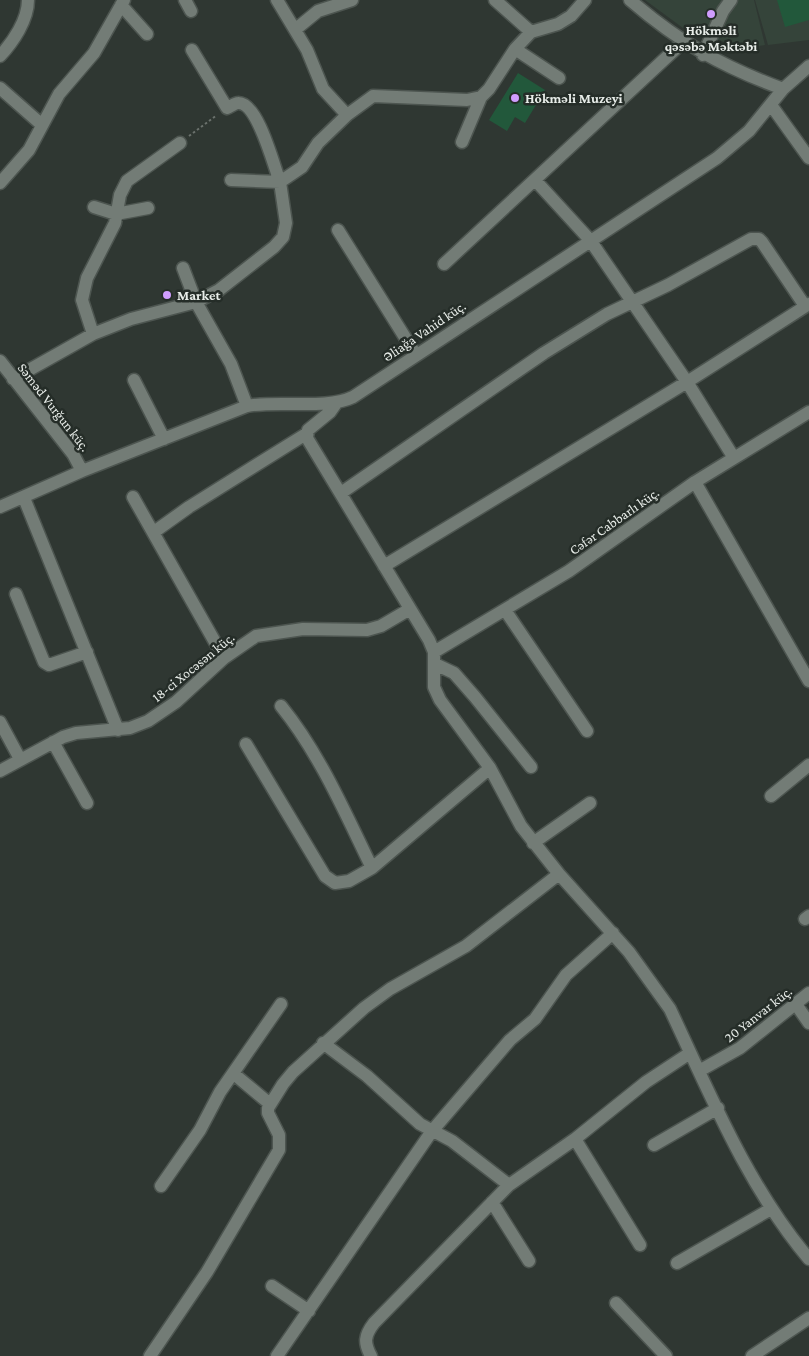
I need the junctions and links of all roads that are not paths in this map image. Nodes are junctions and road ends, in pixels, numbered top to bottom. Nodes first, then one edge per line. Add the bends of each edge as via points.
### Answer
1 (28, 0) edge
2 (277, 0) edge
3 (352, 0) edge
4 (496, 0) edge
5 (586, 0) edge
6 (630, 0) edge
7 (731, 0) edge
8 (123, 3) edge
9 (296, 29) junction
10 (532, 32) junction
11 (146, 34) dead end
12 (683, 42) junction
13 (515, 49) junction
14 (192, 50) dead end
15 (704, 55) junction
16 (0, 56) edge
17 (809, 66) edge
18 (559, 78) dead end
19 (0, 88) edge
20 (783, 89) junction
21 (480, 97) junction
22 (771, 105) junction
23 (347, 115) junction
24 (42, 125) junction
25 (180, 142) road end
26 (462, 142) dead end
27 (809, 158) edge
28 (231, 180) dead end
29 (535, 180) junction
30 (0, 182) edge
31 (280, 182) junction
32 (94, 207) dead end
33 (148, 208) dead end
34 (116, 214) junction
35 (338, 230) dead end
36 (590, 240) junction
37 (444, 264) dead end
38 (183, 268) dead end
39 (196, 302) junction
40 (633, 302) junction
41 (807, 305) edge
42 (93, 334) junction
43 (416, 355) junction
44 (0, 361) edge
45 (13, 379) junction
46 (134, 380) dead end
47 (687, 382) junction
48 (337, 402) junction
49 (247, 406) junction
50 (809, 412) edge
51 (306, 434) junction
52 (164, 439) junction
53 (734, 458) junction
54 (82, 471) junction
55 (695, 482) junction
56 (340, 493) junction
57 (133, 497) dead end
58 (24, 498) junction
59 (0, 507) edge
60 (154, 532) junction
61 (384, 566) junction
62 (16, 594) dead end
63 (410, 609) junction
64 (505, 610) junction
65 (87, 652) junction
66 (224, 658) junction
67 (435, 658) junction
68 (809, 681) edge
69 (281, 706) dead end
70 (0, 722) edge
71 (118, 730) junction
72 (587, 731) dead end
73 (53, 742) junction
74 (246, 744) dead end
75 (20, 759) junction
76 (809, 765) edge
77 (490, 768) junction
78 (531, 768) dead end
79 (0, 771) edge
80 (771, 796) dead end
81 (87, 803) dead end
82 (590, 803) dead end
83 (533, 843) junction
84 (372, 868) junction
85 (559, 874) junction
86 (613, 933) junction
87 (809, 993) edge
88 (795, 1003) junction
89 (281, 1004) dead end
90 (809, 1023) edge
91 (323, 1044) junction
92 (690, 1053) junction
93 (699, 1071) junction
94 (234, 1074) junction
95 (270, 1104) junction
96 (718, 1108) junction
97 (432, 1131) junction
98 (575, 1139) junction
99 (654, 1145) dead end
100 (509, 1185) junction
101 (162, 1186) dead end
102 (492, 1202) junction
103 (771, 1209) junction
104 (640, 1245) dead end
105 (809, 1259) edge
106 (529, 1261) dead end
107 (677, 1263) dead end
108 (272, 1286) dead end
109 (616, 1303) dead end
110 (309, 1311) junction
111 (809, 1318) edge
112 (150, 1356) edge
113 (277, 1356) edge
114 (371, 1356) edge
115 (666, 1356) edge
116 (752, 1356) edge

1 - 16 street via 15,37
2 - 9 street
3 - 9 street via 318,11
4 - 10 street
5 - 10 street via 558,24
6 - 12 street
7 - 15 street
8 - 11 street
8 - 24 street via 94,53 68,82
9 - 23 street via 323,89
10 - 13 street
12 - 15 street
12 - 29 street
13 - 18 street
13 - 21 street via 490,89
14 - 31 street via 227,108 238,103 253,115 263,131
15 - 20 street
17 - 20 street, Əliağa Vahid küç.
19 - 24 street
20 - 22 street, Əliağa Vahid küç.
21 - 23 street via 467,100 381,95 365,100
21 - 26 street
22 - 27 street
22 - 36 street, Əliağa Vahid küç. via 749,131 717,158
23 - 31 street via 318,143 302,167
24 - 30 street via 29,150
25 - 34 street via 127,182
28 - 31 street
29 - 36 street
29 - 37 street
31 - 39 street via 286,223 283,237 219,290
32 - 34 street
33 - 34 street
34 - 42 street via 115,223 87,278 82,300
35 - 43 street
36 - 40 street
36 - 43 street, Əliağa Vahid küç.
38 - 39 street
39 - 42 street via 131,319
39 - 49 street via 231,364
40 - 41 street via 751,239 759,239
40 - 47 street
40 - 56 street via 607,314 544,353
41 - 47 street
42 - 45 street
43 - 48 street, Əliağa Vahid küç. via 361,392
44 - 45 street, Səməd Vurğun küç.
45 - 54 street, Səməd Vurğun küç. via 73,454
46 - 52 street
47 - 53 street
47 - 61 street
48 - 49 street, Əliağa Vahid küç. via 272,402
48 - 51 street
49 - 52 street, Əliağa Vahid küç.
50 - 53 street, Cəfər Cabbarlı küç.
51 - 56 street
51 - 60 street via 188,507
52 - 54 street, Əliağa Vahid küç.
53 - 55 street, Cəfər Cabbarlı küç.
54 - 58 street, Əliağa Vahid küç.
55 - 64 street, Cəfər Cabbarlı küç. via 577,565
55 - 68 street
56 - 61 street
57 - 60 street
58 - 59 street, Əliağa Vahid küç.
58 - 65 street
60 - 66 street
61 - 63 street
62 - 65 street via 44,662 49,665
63 - 66 street, 18-ci Xocəsən küç. via 368,630 303,629 256,636
63 - 67 street
64 - 67 street, Cəfər Cabbarlı küç.
64 - 72 street
65 - 71 street
66 - 71 street, 18-ci Xocəsən küç. via 166,710 130,728
67 - 77 street via 434,686 440,700
67 - 78 street via 476,697
69 - 84 street via 336,792
70 - 75 street
71 - 73 street, 18-ci Xocəsən küç. via 76,733
73 - 75 street, 18-ci Xocəsən küç.
73 - 81 street
74 - 84 street via 325,876 335,884
75 - 79 street, 18-ci Xocəsən küç.
76 - 80 street
77 - 83 street
77 - 84 street
82 - 83 street
83 - 85 street
85 - 86 street
85 - 91 street via 466,946 390,989
86 - 92 street via 658,990
86 - 97 street via 566,975 535,1020 510,1040
87 - 88 street, 20 Yanvar küç.
88 - 90 street
88 - 93 street, 20 Yanvar küç. via 740,1048
89 - 94 street
91 - 95 street via 283,1084
91 - 97 street
92 - 93 street
92 - 98 street via 646,1082
93 - 96 street
94 - 95 street
94 - 101 street
95 - 112 street via 268,1113 280,1135 279,1150 212,1264
96 - 99 street
96 - 103 street
97 - 100 street via 452,1141
97 - 110 street
98 - 100 street
98 - 104 street
100 - 102 street
102 - 106 street
102 - 114 street via 374,1323 367,1332 365,1344
103 - 105 street
103 - 107 street
108 - 110 street
109 - 115 street
110 - 113 street
111 - 116 street

